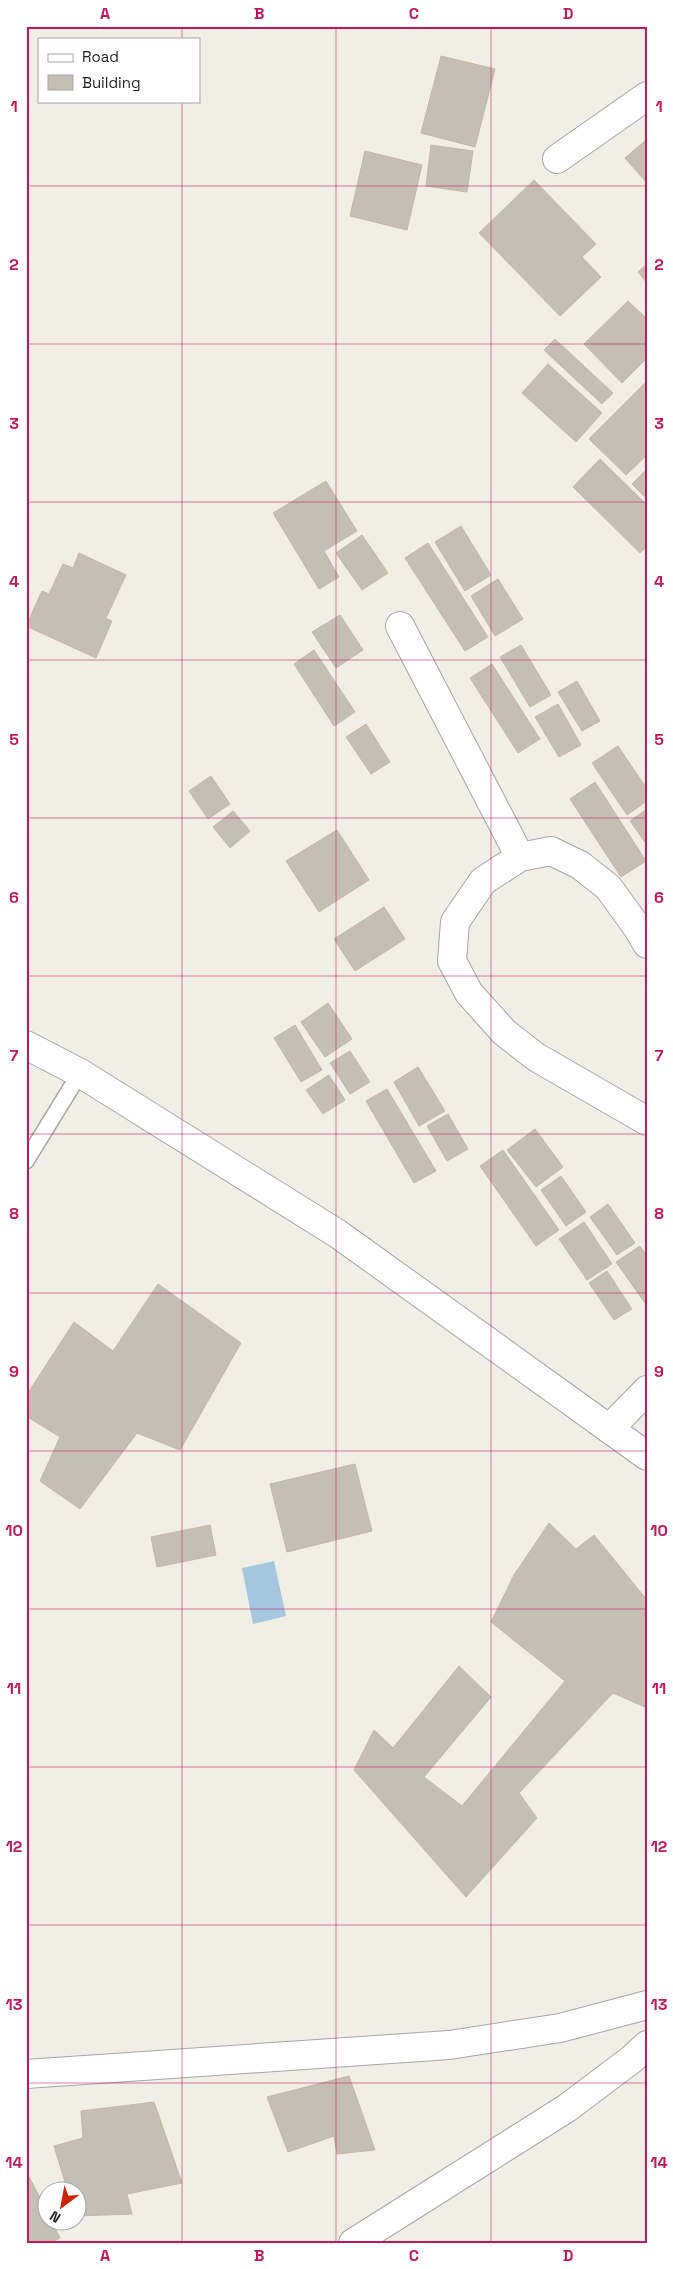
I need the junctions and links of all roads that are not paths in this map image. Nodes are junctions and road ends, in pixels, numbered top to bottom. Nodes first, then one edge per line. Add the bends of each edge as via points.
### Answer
1 (647, 96) edge
2 (557, 159) dead end
3 (400, 626) dead end
4 (520, 857) junction
5 (647, 944) edge
6 (26, 1045) edge
7 (80, 1073) junction
8 (647, 1121) edge
9 (26, 1161) edge
10 (647, 1390) edge
11 (609, 1429) junction
12 (647, 1456) edge
13 (647, 2005) edge
14 (647, 2045) edge
15 (26, 2074) edge
16 (353, 2243) edge

1 - 2 street
3 - 4 street
4 - 5 street via 551,851 580,865 608,887
4 - 8 street via 484,881 455,922 452,961 469,993 504,1032 536,1057
6 - 7 street
7 - 9 lane
7 - 11 street via 338,1234
10 - 11 street
11 - 12 street
13 - 15 street via 560,2028 449,2045
14 - 16 street via 566,2108

